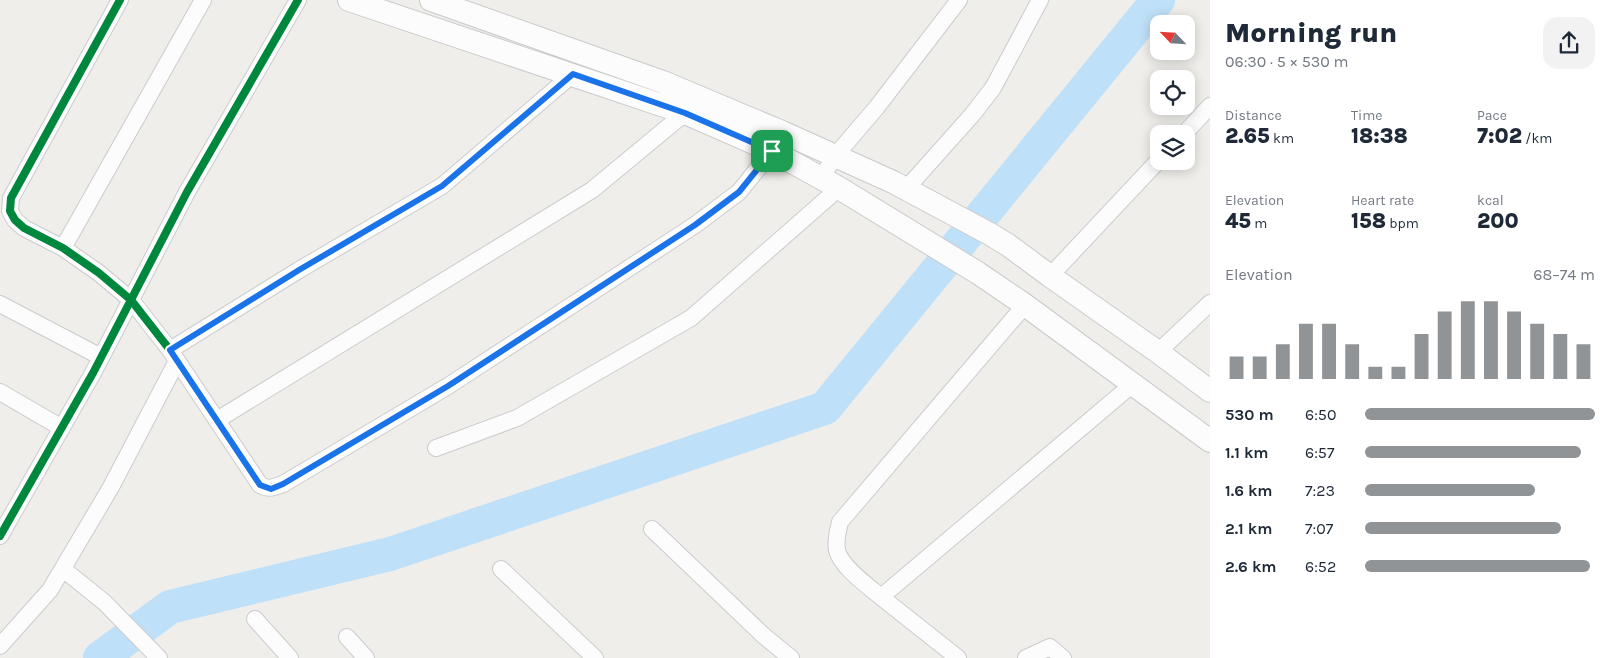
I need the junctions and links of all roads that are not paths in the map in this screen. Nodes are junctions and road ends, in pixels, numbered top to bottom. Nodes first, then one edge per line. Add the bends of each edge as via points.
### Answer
1 (120, 0) edge
2 (203, 0) edge
3 (298, 0) edge
4 (349, 0) edge
5 (431, 0) edge
6 (959, 0) edge
7 (1040, 0) edge
8 (573, 74) junction
9 (1210, 106) edge
10 (685, 113) junction
11 (1192, 125) edge
12 (772, 151) junction
13 (836, 155) junction
14 (1150, 170) edge
15 (830, 183) junction
16 (899, 185) junction
17 (64, 248) junction
18 (1050, 276) junction
19 (131, 300) junction
20 (1210, 303) edge
21 (0, 304) edge
22 (1025, 305) junction
23 (1158, 352) junction
24 (173, 355) junction
25 (101, 357) junction
26 (1133, 384) junction
27 (1208, 385) edge
28 (0, 392) edge
29 (217, 420) junction
30 (62, 428) junction
31 (1210, 441) edge
32 (436, 448) dead end
33 (652, 529) dead end
34 (0, 536) edge
35 (501, 568) dead end
36 (63, 569) junction
37 (881, 597) junction
38 (256, 619) dead end
39 (347, 637) dead end
40 (0, 646) edge
41 (157, 655) edge
42 (290, 658) edge
43 (366, 658) edge
44 (595, 658) edge
45 (791, 658) edge
46 (958, 658) edge
47 (1026, 658) edge
48 (1063, 658) edge

1 - 17 street via 11,198 10,211 14,220
2 - 17 street
3 - 19 street via 187,192
4 - 8 main road
5 - 13 main road via 663,82
6 - 13 street via 878,107
7 - 16 street via 993,88 972,115
8 - 10 main road
8 - 24 street via 442,186 291,275
9 - 11 street
10 - 12 main road
10 - 29 street via 592,190
12 - 15 main road
12 - 29 street via 739,192 695,225 448,386 283,484 271,489 260,485
13 - 15 street
13 - 16 main road
14 - 18 street
15 - 22 main road
15 - 32 street via 691,318 517,418
16 - 18 main road via 990,234
17 - 19 street
18 - 23 main road
19 - 24 street
19 - 25 street
20 - 23 street
21 - 25 street
22 - 26 main road
22 - 37 street via 840,522 837,552 846,566
23 - 27 main road
24 - 29 street
24 - 36 street via 112,487
25 - 30 street
26 - 31 main road
26 - 37 street
28 - 30 street
30 - 34 street
33 - 45 street
35 - 44 street
36 - 40 street via 50,590
36 - 41 street via 104,602
37 - 46 street
38 - 42 street
39 - 43 street
47 - 48 street via 1050,647

